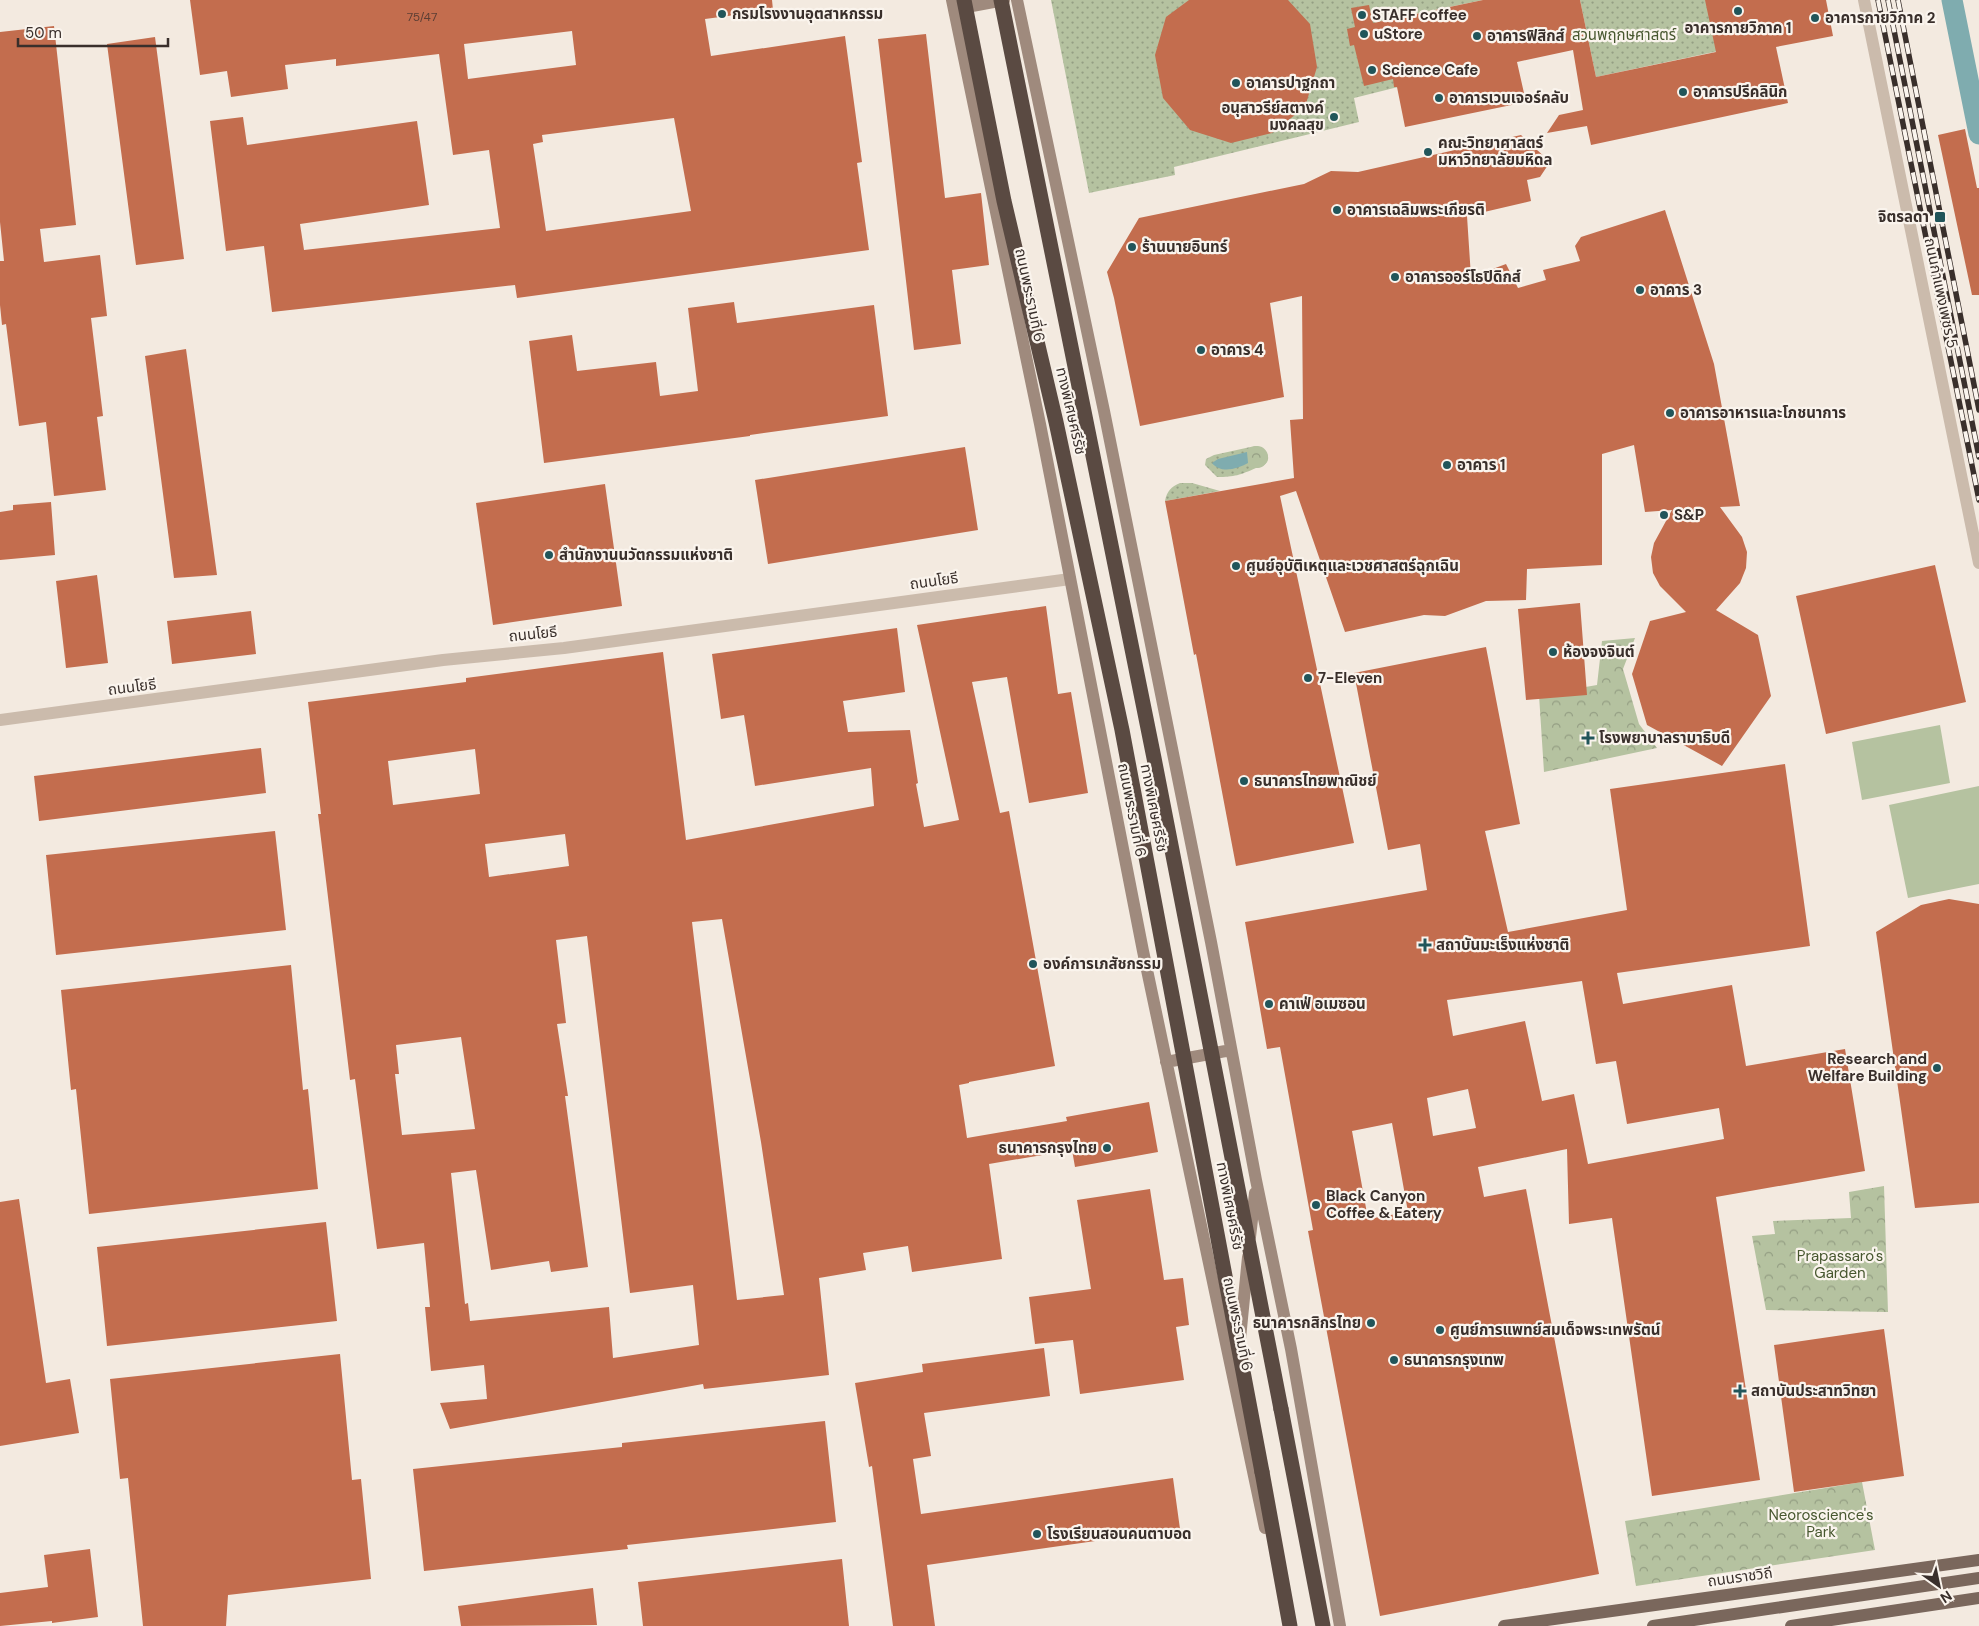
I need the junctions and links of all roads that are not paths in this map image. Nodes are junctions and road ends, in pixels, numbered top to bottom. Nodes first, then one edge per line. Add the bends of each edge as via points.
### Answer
1 (1002, 0) edge
2 (1017, 0) edge
3 (1864, 0) edge
4 (957, 3) edge
5 (1979, 563) edge
6 (1070, 579) junction
7 (0, 720) edge
8 (1231, 1050) junction
9 (1166, 1062) junction
10 (1256, 1180) junction
11 (1235, 1392) junction
12 (1979, 1560) edge
13 (1979, 1578) edge
14 (1979, 1598) edge
15 (1284, 1626) edge
16 (1290, 1626) edge
17 (1323, 1626) edge
18 (1340, 1626) edge
19 (1504, 1626) edge
20 (1653, 1626) edge
21 (1791, 1626) edge

1 - 4 main road
1 - 17 highway, ทางพิเศษศรีรัช, bridge
2 - 8 main road via 1104,411
3 - 5 street, ถนนกำแพงเพชร 5
4 - 6 main road, ถนนพระรามที่ 6
4 - 16 highway, ทางพิเศษศรีรัช, bridge via 1056,422 1122,730
6 - 7 street, ถนนโยธี
6 - 9 main road, ถนนพระรามที่ 6
8 - 9 main road
8 - 10 main road
9 - 11 main road, ถนนพระรามที่ 6
10 - 11 main road
10 - 18 main road via 1291,1349
11 - 15 main road, ถนนพระรามที่ 6
12 - 19 main road, ถนนราชวิถี
13 - 20 main road
14 - 21 main road

